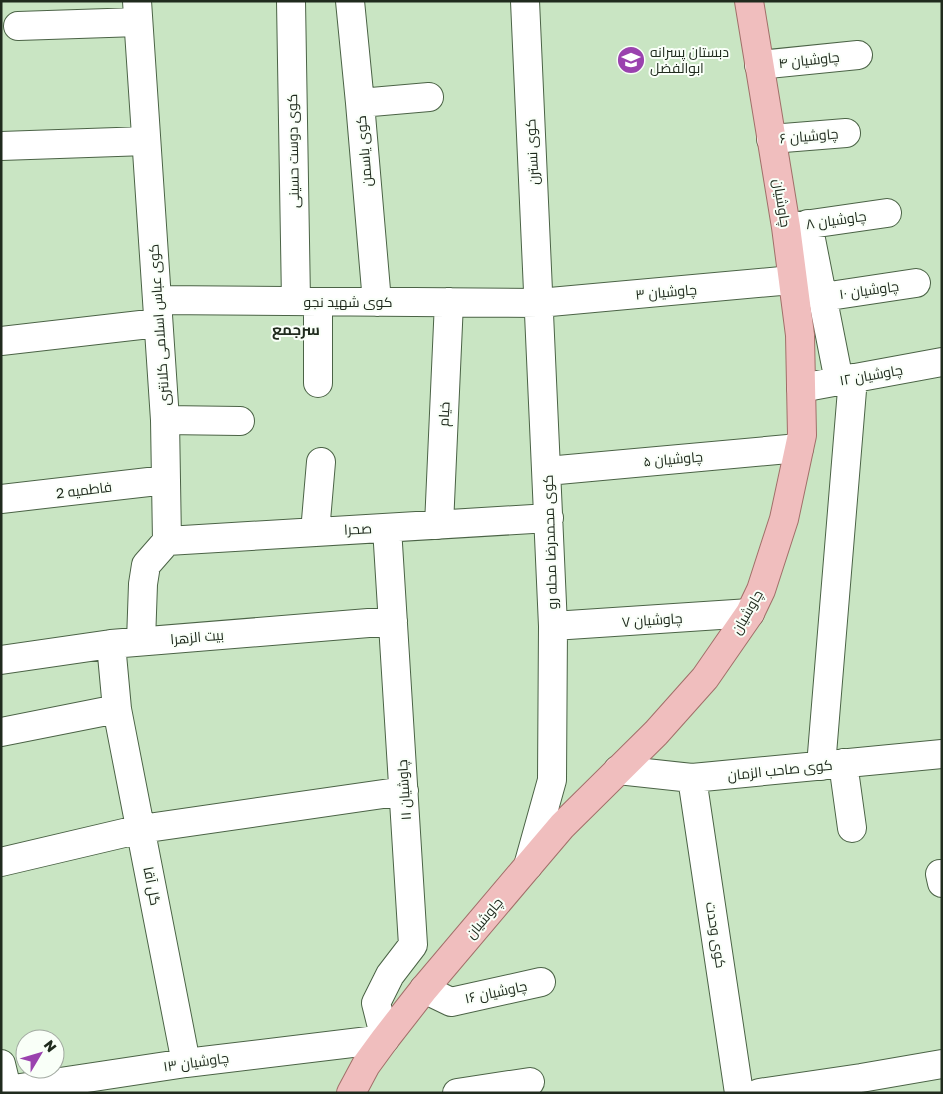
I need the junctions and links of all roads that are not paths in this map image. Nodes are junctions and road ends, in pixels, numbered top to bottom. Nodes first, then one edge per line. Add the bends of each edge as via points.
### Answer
1 (291, 1) edge
2 (350, 1) edge
3 (525, 1) edge
4 (749, 1) edge
5 (138, 12) edge
6 (18, 26) dead end
7 (858, 55) dead end
8 (759, 65) junction
9 (429, 97) dead end
10 (360, 104) junction
11 (846, 133) dead end
12 (771, 139) junction
13 (146, 140) junction
14 (1, 146) edge
15 (887, 213) dead end
16 (797, 225) junction
17 (792, 280) junction
18 (916, 284) dead end
19 (823, 297) junction
20 (307, 302) junction
21 (377, 302) junction
22 (449, 302) junction
23 (539, 303) junction
24 (158, 312) junction
25 (1, 341) edge
26 (942, 362) edge
27 (846, 379) junction
28 (318, 383) dead end
29 (801, 388) junction
30 (165, 420) junction
31 (240, 421) dead end
32 (800, 448) junction
33 (321, 462) dead end
34 (547, 471) junction
35 (166, 480) junction
36 (1, 499) edge
37 (549, 518) junction
38 (439, 525) junction
39 (387, 528) junction
40 (314, 532) junction
41 (167, 541) junction
42 (750, 613) junction
43 (393, 621) junction
44 (553, 626) junction
45 (141, 642) junction
46 (111, 644) junction
47 (1, 660) edge
48 (117, 709) junction
49 (1, 732) edge
50 (942, 754) edge
51 (832, 764) junction
52 (618, 770) junction
53 (692, 778) junction
54 (552, 780) junction
55 (404, 791) junction
56 (590, 798) junction
57 (852, 828) dead end
58 (141, 830) junction
59 (1, 862) edge
60 (528, 866) junction
61 (541, 982) dead end
62 (424, 989) junction
63 (385, 1039) junction
64 (186, 1063) junction
65 (942, 1064) edge
66 (6, 1082) edge
67 (530, 1082) dead end
68 (864, 1086) edge
69 (351, 1093) edge
70 (456, 1093) edge
71 (739, 1093) edge
72 (760, 1093) edge

1 - 20 street, کوی دوست حسینی
2 - 10 street, کوی یاسمن
3 - 23 street, کوی نسترن
4 - 8 main road, چاوشیان
5 - 6 street
5 - 13 street, کوی عباس اسلامی کلانتری
7 - 8 street, چاوشیان ۴
8 - 12 main road, چاوشیان
9 - 10 street
10 - 21 street, کوی یاسمن
11 - 12 street, چاوشیان ۶
12 - 16 main road, چاوشیان
13 - 14 street
13 - 24 street, کوی عباس اسلامی کلانتری
15 - 16 street, چاوشیان ۸
16 - 17 main road, چاوشیان
16 - 19 street
17 - 23 street, چاوشیان ۳
17 - 29 main road, چاوشیان via 800,335
18 - 19 street, چاوشیان ۱۰
19 - 27 street
20 - 21 street, کوی شهید نجو
20 - 24 street, کوی شهید نجو
20 - 28 street, کوی دوست حسینی
21 - 22 street, کوی شهید نجو
22 - 23 street, کوی شهید نجو
22 - 38 street, خیام
23 - 34 street, کوی محمدرضا محله رو
24 - 25 street, کوی شهید نجو
24 - 30 street, کوی عباس اسلامی کلانتری
26 - 27 street, چاوشیان ۱۲
27 - 29 street, چاوشیان ۱۲
27 - 51 street
29 - 32 main road, چاوشیان
30 - 31 street
30 - 35 street, کوی عباس اسلامی کلانتری
32 - 34 street, چاوشیان ۵
32 - 42 main road, چاوشیان via 784,519 761,590
33 - 40 street
34 - 37 street, کوی محمدرضا محله رو
35 - 36 street, فاطمیه 2
35 - 41 street, کوی عباس اسلامی کلانتری
37 - 38 street, صحرا
37 - 44 street, کوی محمدرضا محله رو
38 - 39 street, صحرا
39 - 40 street, صحرا
39 - 43 street, چاوشیان ۱۱
40 - 41 street, صحرا
41 - 45 street via 146,565
42 - 44 street, چاوشیان ۷
42 - 52 main road, چاوشیان via 705,678
43 - 45 street, بیت الزهرا
43 - 55 street, چاوشیان ۱۱
44 - 54 street, کوی محمدرضا محله رو
45 - 46 street, بیت الزهرا
46 - 47 street, بیت الزهرا
46 - 48 street, گل آقا
48 - 49 street
48 - 58 street, گل آقا
50 - 51 street, کوی صاحب الزمان
51 - 53 street, کوی صاحب الزمان
51 - 57 street
52 - 53 street, کوی صاحب الزمان
52 - 56 main road, چاوشیان
53 - 71 street, کوی وحدت
54 - 56 street via 569,793
54 - 60 street, کوی محمدرضا محله رو
55 - 58 street
55 - 63 street, چاوشیان ۱۱ via 414,945 390,975 376,1003
56 - 60 main road, چاوشیان
58 - 59 street
58 - 64 street, گل آقا
60 - 62 main road, چاوشیان
61 - 62 street, چاوشیان ۱۶ via 451,1002
62 - 63 main road, چاوشیان
63 - 64 street, چاوشیان ۱۳
63 - 69 main road, چاوشیان
64 - 66 street, چاوشیان ۱۳
65 - 68 street
67 - 70 street
68 - 72 street

